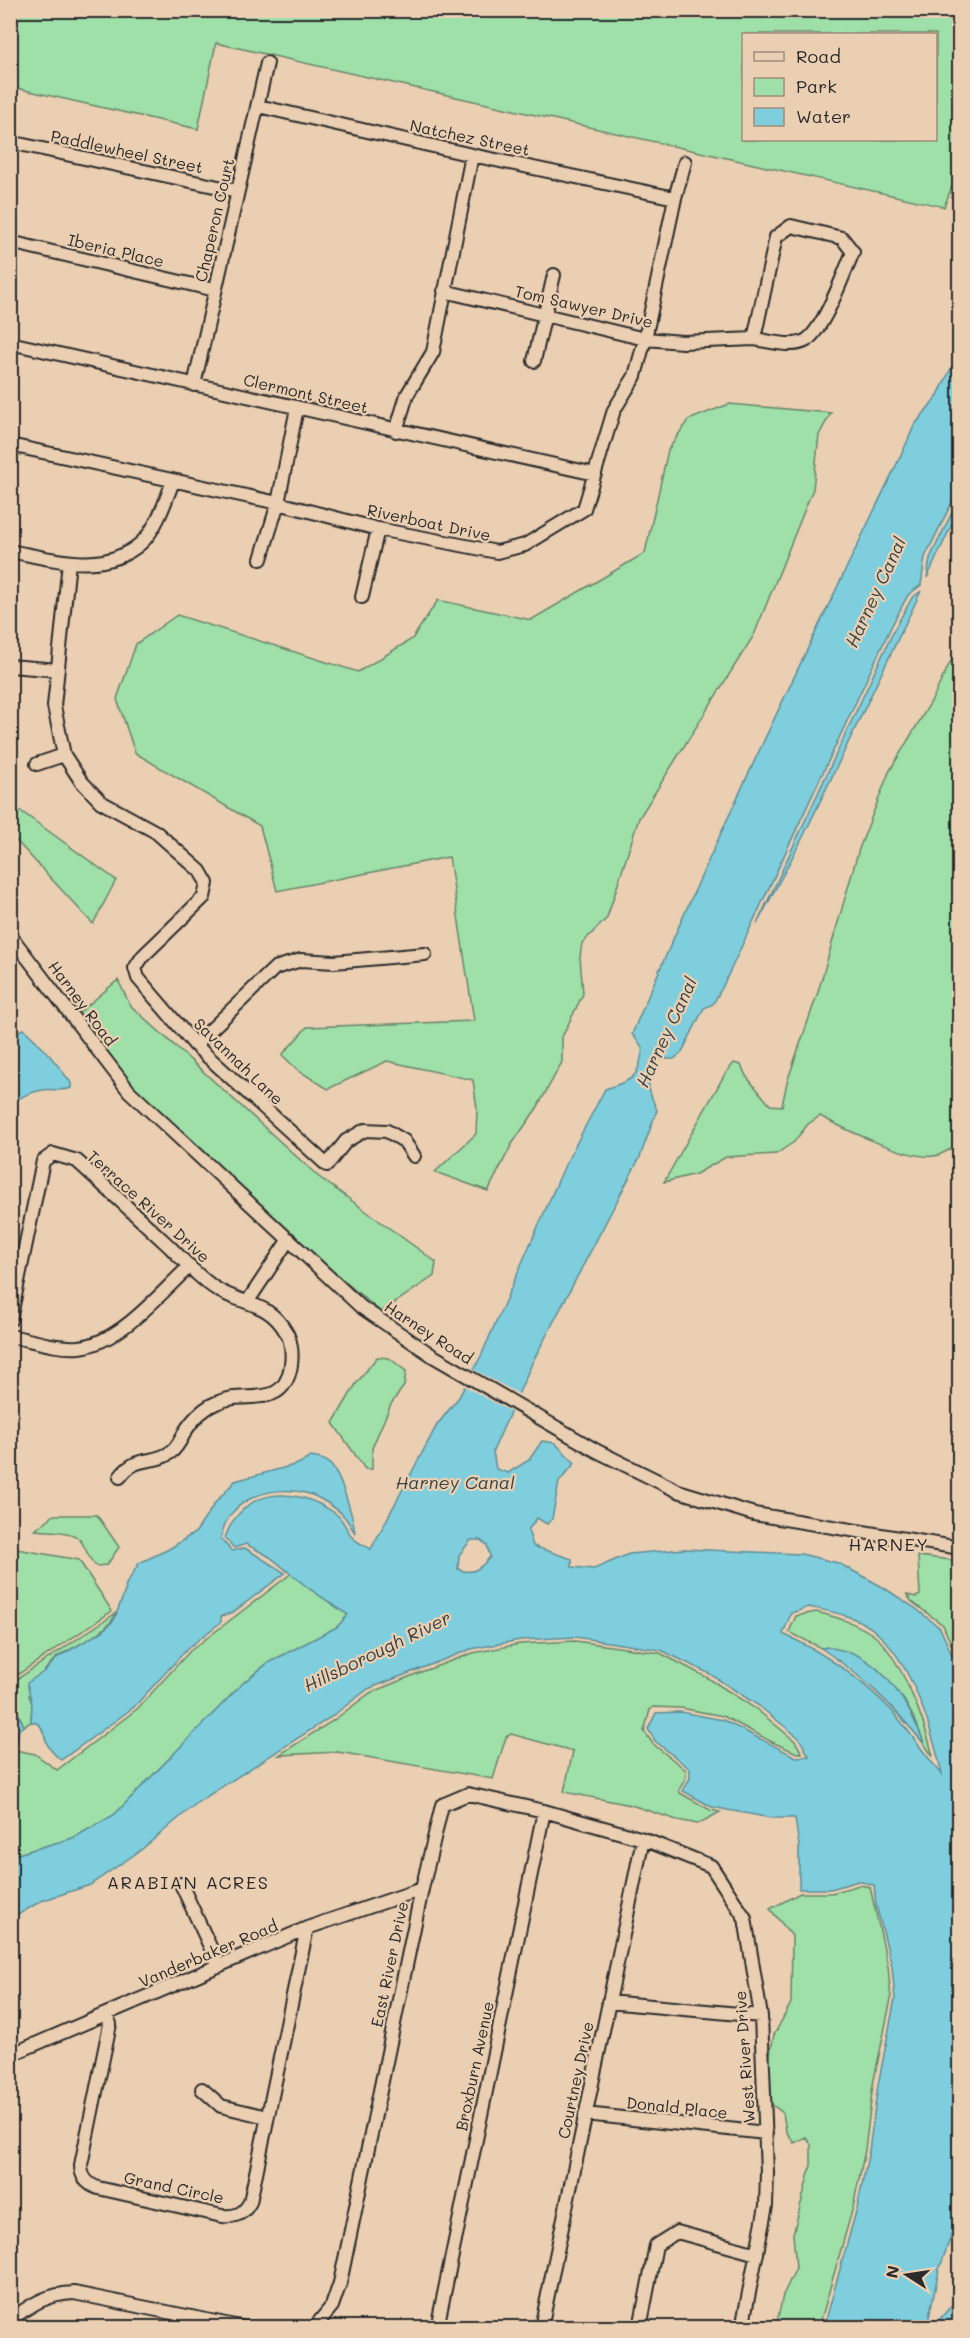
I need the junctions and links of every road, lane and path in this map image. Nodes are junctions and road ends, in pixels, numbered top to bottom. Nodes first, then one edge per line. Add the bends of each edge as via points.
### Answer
1 (267, 63) dead end
2 (258, 106) junction
3 (10, 142) edge
4 (472, 155) junction
5 (685, 162) dead end
6 (237, 192) junction
7 (675, 198) junction
8 (10, 242) edge
9 (554, 275) dead end
10 (215, 290) junction
11 (444, 291) junction
12 (546, 314) junction
13 (645, 339) junction
14 (754, 339) junction
15 (10, 343) edge
16 (534, 361) dead end
17 (194, 385) junction
18 (297, 408) junction
19 (396, 431) junction
20 (10, 445) edge
21 (595, 474) junction
22 (173, 481) junction
23 (278, 503) junction
24 (378, 529) junction
25 (10, 550) edge
26 (261, 559) dead end
27 (69, 562) junction
28 (362, 597) dead end
29 (10, 666) edge
30 (58, 670) junction
31 (64, 755) junction
32 (37, 764) dead end
33 (10, 935) edge
34 (425, 954) dead end
35 (195, 1045) junction
36 (414, 1156) dead end
37 (289, 1239) junction
38 (190, 1266) junction
39 (248, 1301) junction
40 (10, 1320) edge
41 (10, 1336) edge
42 (120, 1477) dead end
43 (960, 1548) edge
44 (544, 1811) junction
45 (643, 1839) junction
46 (181, 1884) dead end
47 (422, 1889) junction
48 (307, 1928) junction
49 (219, 1966) junction
50 (609, 2002) junction
51 (106, 2014) junction
52 (761, 2016) junction
53 (10, 2055) edge
54 (202, 2089) dead end
55 (585, 2114) junction
56 (267, 2117) junction
57 (766, 2133) junction
58 (757, 2254) junction
59 (10, 2320) edge
60 (245, 2328) edge
61 (314, 2328) edge
62 (437, 2328) edge
63 (541, 2328) edge
64 (640, 2328) edge
65 (742, 2328) edge

1 - 2 street, Chaperon Court
2 - 4 street, Natchez Street
2 - 6 street, Chaperon Court
3 - 6 street, Paddlewheel Street
4 - 7 street, Natchez Street
4 - 11 street
5 - 7 street, Riverboat Drive
6 - 10 street, Chaperon Court
7 - 13 street, Riverboat Drive
8 - 10 street, Iberia Place
9 - 12 street
10 - 17 street, Chaperon Court
11 - 12 street, Tom Sawyer Drive
11 - 19 street via 433,352 407,395
12 - 13 street, Tom Sawyer Drive
12 - 16 street
13 - 14 street, Tom Sawyer Drive
13 - 21 street, Riverboat Drive via 635,376 614,410
14 - 14 street, Tom Sawyer Drive via 776,237 791,226 842,238 853,252 818,331 804,342 791,344
15 - 17 street, Clermont Street
17 - 18 street, Clermont Street
18 - 19 street, Clermont Street
18 - 23 street
19 - 21 street, Clermont Street
20 - 22 street, Riverboat Drive
21 - 24 street, Riverboat Drive via 584,509 525,545 497,552
22 - 23 street, Riverboat Drive
22 - 27 street via 164,506 141,543 119,557 93,564
23 - 24 street, Riverboat Drive
23 - 26 street
24 - 28 street
25 - 27 street
27 - 30 street, Savannah Lane
29 - 30 street
30 - 31 street, Savannah Lane via 54,706
31 - 32 street
31 - 35 street, Savannah Lane via 101,802 156,832 200,871 207,883 204,897 135,968 138,978
33 - 37 street, Harney Road via 129,1091
34 - 35 street via 334,962 301,960 275,968
35 - 36 street, Savannah Lane via 327,1165 346,1141 365,1130 387,1131 404,1141
37 - 39 street
37 - 43 street, Harney Road via 361,1307 456,1370 678,1491 754,1514
38 - 39 street, Terrace River Drive via 218,1290
38 - 40 street, Terrace River Drive via 78,1161 53,1154 43,1161
38 - 41 street via 124,1327 104,1340 80,1347
39 - 42 street, Terrace River Drive via 264,1307 287,1333 291,1364 286,1380 277,1392 266,1396 237,1396 206,1408 172,1452 132,1464
44 - 45 street, East River Drive
44 - 47 street, East River Drive via 468,1794 442,1805
44 - 62 street, Broxburn Avenue
45 - 50 street, Courtney Drive
45 - 52 street, West River Drive via 711,1866 745,1918
46 - 49 street
47 - 48 street, Vanderbaker Road
47 - 61 street, East River Drive via 340,2283 332,2306
48 - 49 street, Vanderbaker Road
48 - 56 street, Grand Circle
49 - 51 street, Vanderbaker Road
50 - 52 street
50 - 55 street, Courtney Drive
51 - 53 street, Vanderbaker Road
51 - 56 street, Grand Circle via 110,2024 81,2165 82,2176 90,2185 222,2216 243,2213 250,2202
52 - 57 street, West River Drive
54 - 56 street via 221,2106
55 - 57 street, Donald Place
55 - 63 street, Courtney Drive
57 - 58 street, West River Drive via 766,2206
58 - 64 street via 677,2232 656,2245
58 - 65 street, West River Drive
59 - 60 street via 47,2296 74,2293

